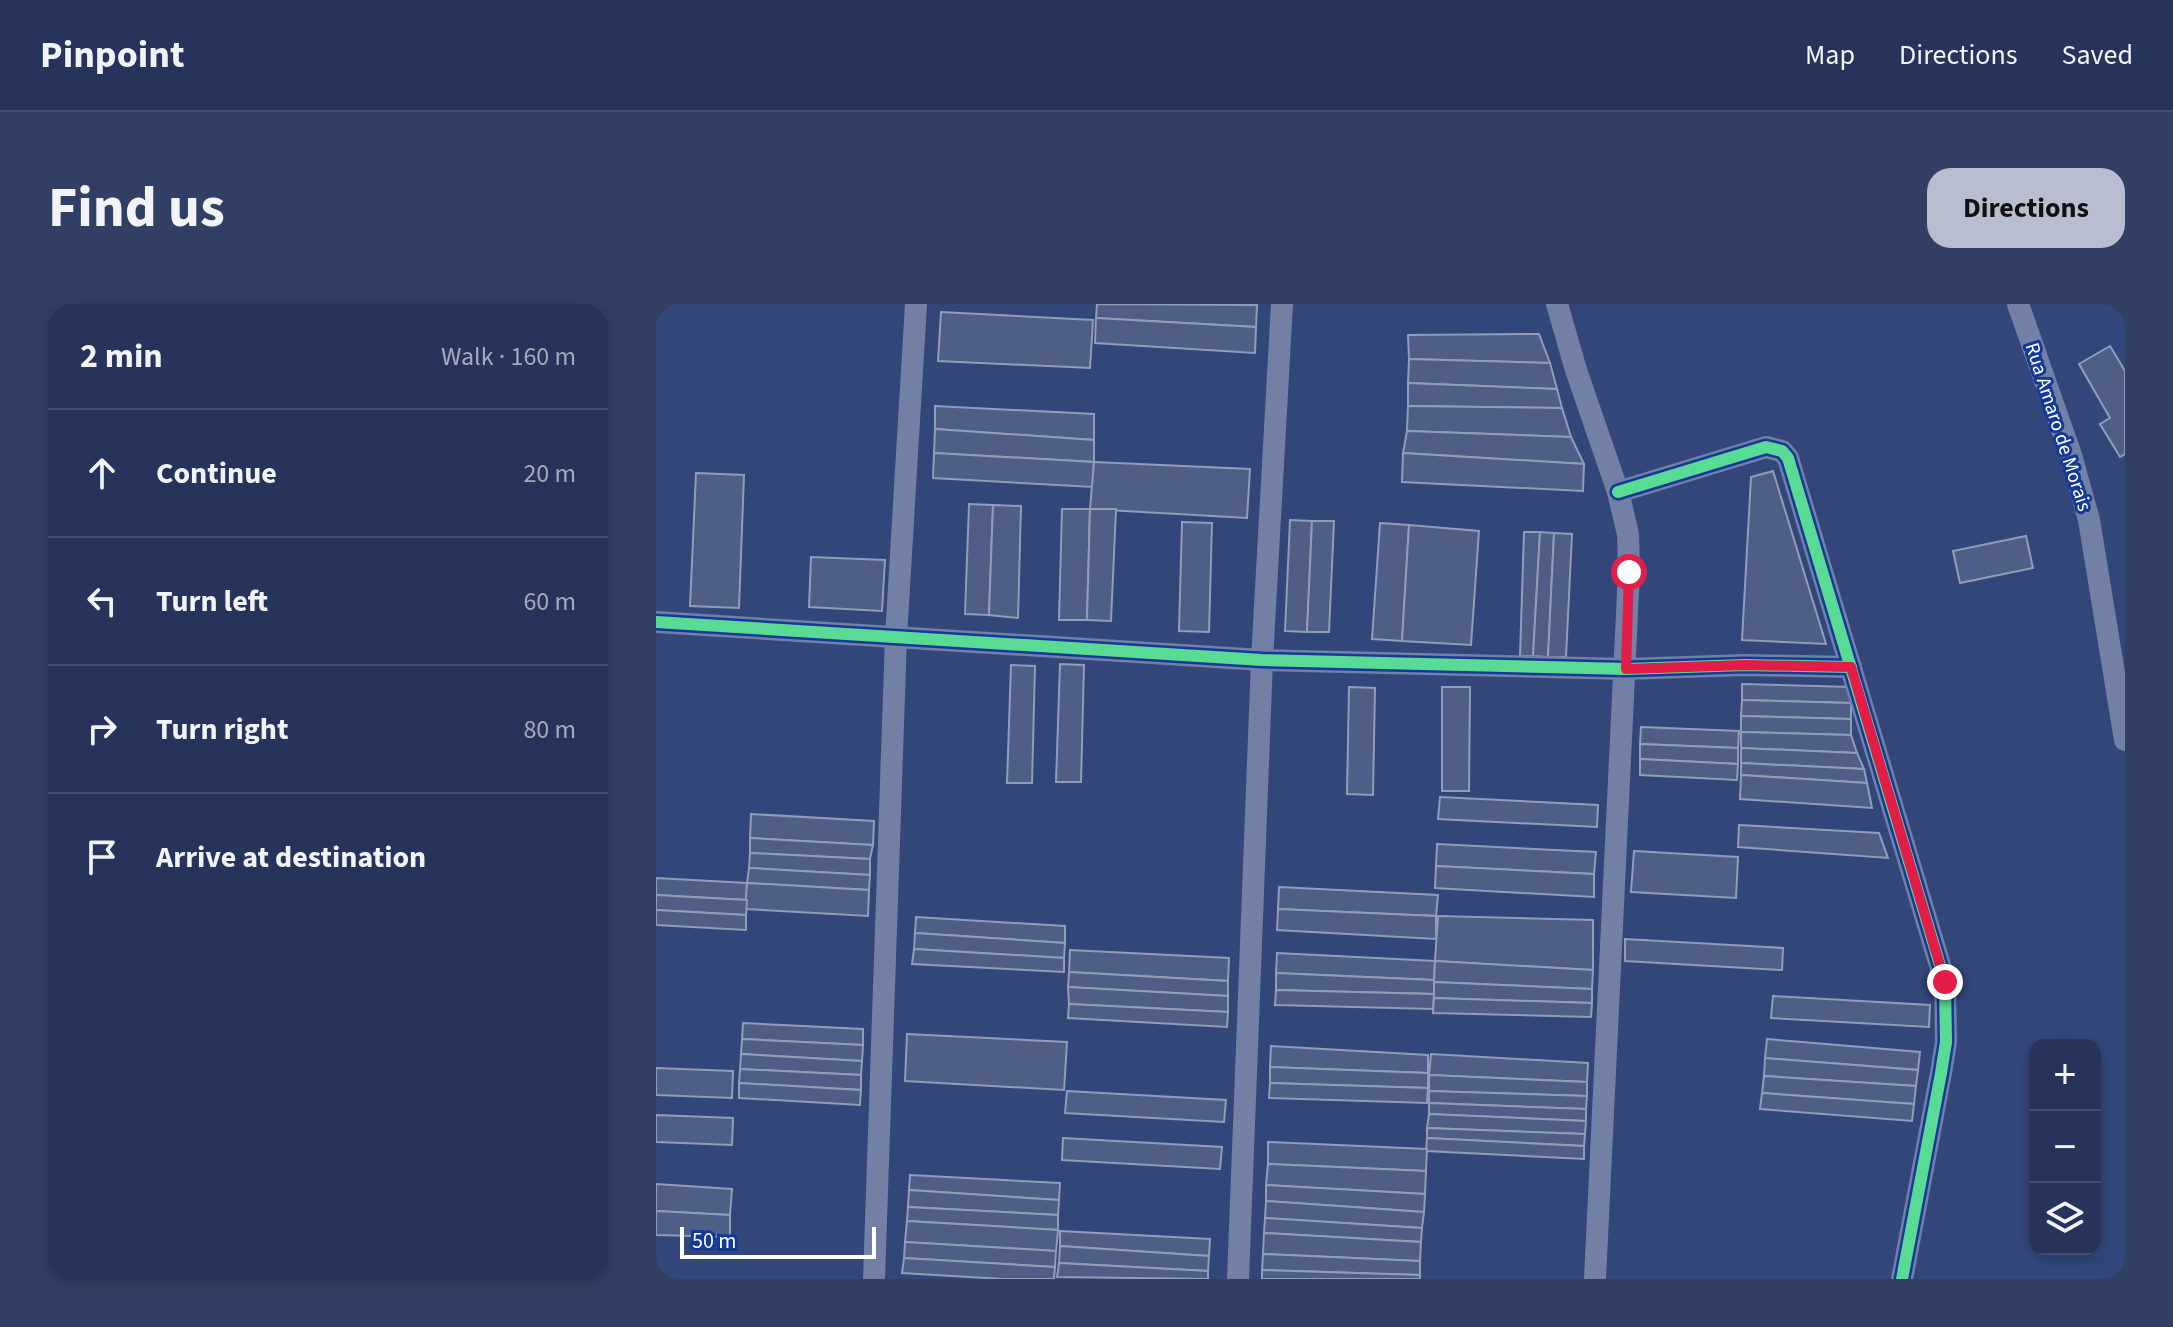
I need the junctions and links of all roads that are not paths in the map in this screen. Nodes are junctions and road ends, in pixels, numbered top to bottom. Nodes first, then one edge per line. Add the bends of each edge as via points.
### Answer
1 (916, 304) edge
2 (1282, 304) edge
3 (1557, 304) edge
4 (2018, 304) edge
5 (1618, 492) junction
6 (656, 622) edge
7 (896, 637) junction
8 (1262, 660) junction
9 (1851, 667) junction
10 (1626, 669) junction
11 (2125, 740) edge
12 (874, 1279) edge
13 (1238, 1279) edge
14 (1595, 1279) edge
15 (1902, 1279) edge

1 - 7 street
2 - 8 street
3 - 5 street
4 - 11 street, Rua Amaro de Morais via 2089,520
5 - 9 street via 1766,447 1782,451
5 - 10 street via 1628,534
6 - 7 street
7 - 8 street
7 - 12 street
8 - 10 street
8 - 13 street
9 - 10 street
9 - 15 street via 1945,982 1946,1042
10 - 14 street

